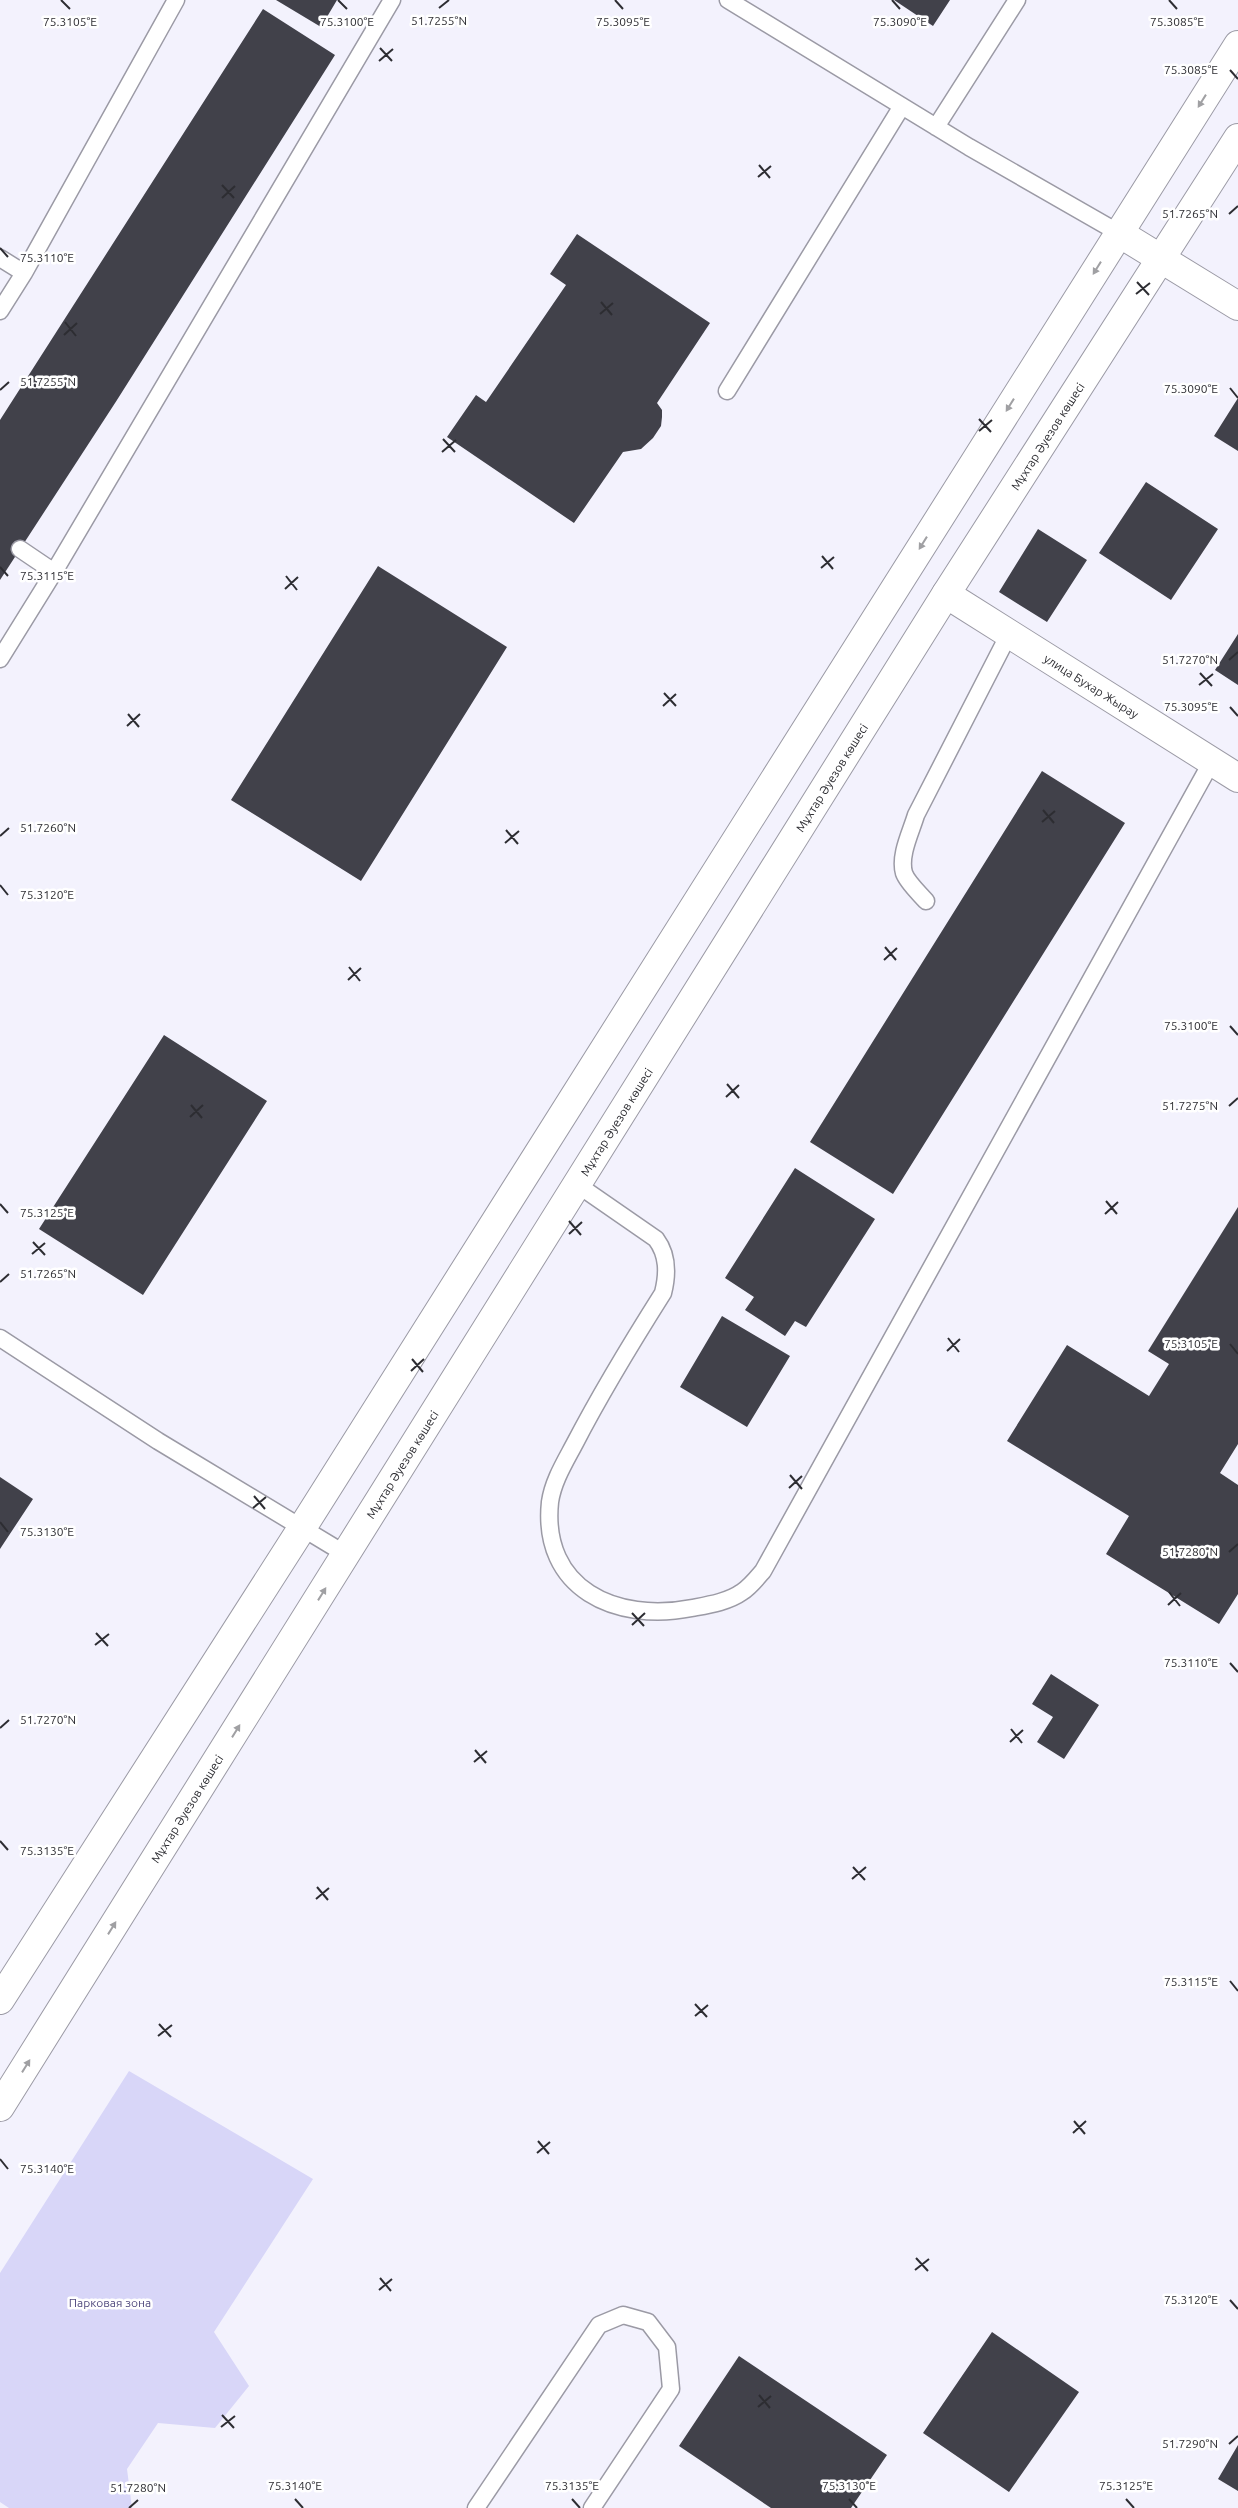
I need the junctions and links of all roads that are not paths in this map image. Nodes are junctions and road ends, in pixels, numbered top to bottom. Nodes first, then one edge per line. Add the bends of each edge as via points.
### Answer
1 (176, 0) edge
2 (392, 0) edge
3 (728, 0) edge
4 (1017, 0) edge
5 (1238, 45) edge
6 (902, 106) junction
7 (936, 127) junction
8 (1238, 138) edge
9 (1119, 233) junction
10 (1161, 257) junction
11 (0, 258) edge
12 (24, 273) junction
13 (1238, 306) edge
14 (0, 311) edge
15 (727, 391) dead end
16 (20, 549) dead end
17 (54, 572) junction
18 (946, 594) junction
19 (1009, 634) junction
20 (0, 659) edge
21 (1212, 761) junction
22 (1238, 778) edge
23 (926, 901) dead end
24 (578, 1185) junction
25 (0, 1338) edge
26 (302, 1528) junction
27 (347, 1555) junction
28 (0, 2000) edge
29 (0, 2107) edge
30 (476, 2508) edge
31 (592, 2508) edge

1 - 12 lane
2 - 17 lane
3 - 6 lane
4 - 7 lane
5 -> 9 main road
6 - 7 lane
6 - 15 lane
7 - 9 lane
8 - 10 main road, Мұхтар Әуезов көшесі
9 - 10 main road
9 -> 26 main road
10 - 13 main road
10 - 18 main road, Мұхтар Әуезов көшесі
11 - 12 lane
12 - 14 lane
16 - 17 lane
17 - 20 lane
18 - 19 main road, улица Бухар Жырау
18 - 24 main road, Мұхтар Әуезов көшесі
19 - 21 main road, улица Бухар Жырау
19 - 23 lane via 916,815 906,846 904,874
21 - 22 main road, улица Бухар Жырау
21 - 24 lane via 764,1571 742,1593 711,1605 676,1612 644,1612 617,1607 591,1595 574,1580 558,1561 551,1543 550,1501 556,1480 600,1394 663,1293 667,1278 664,1250 656,1239
24 - 27 main road, Мұхтар Әуезов көшесі
25 - 26 lane
26 - 27 lane
26 - 28 main road
29 -> 27 main road, Мұхтар Әуезов көшесі
30 - 31 lane via 599,2325 623,2315 648,2322 668,2347 671,2389

